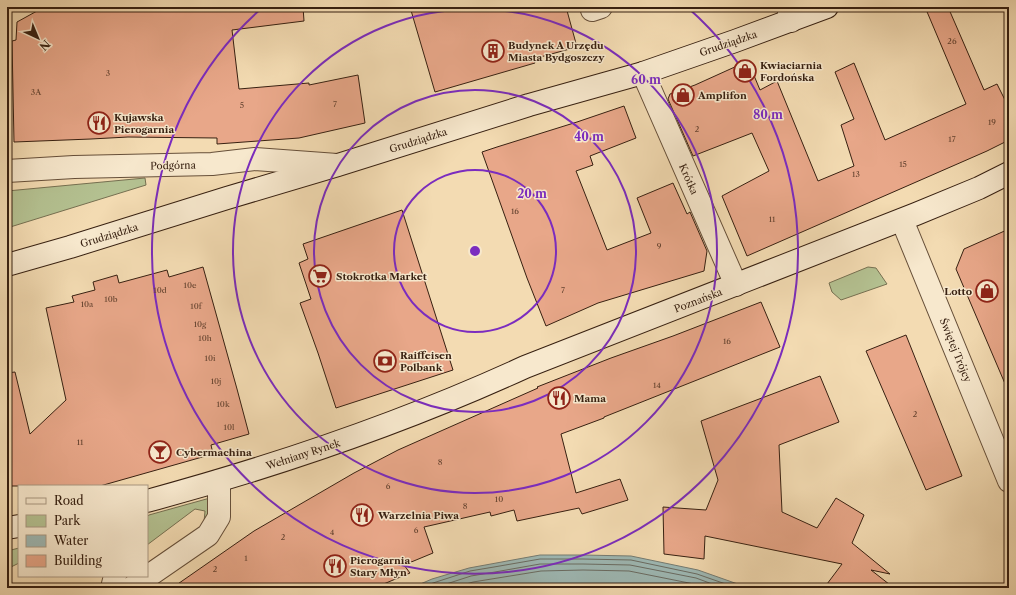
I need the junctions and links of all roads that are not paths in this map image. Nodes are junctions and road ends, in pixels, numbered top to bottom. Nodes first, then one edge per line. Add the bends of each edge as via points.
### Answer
1 (827, 7) edge
2 (789, 14) edge
3 (643, 73) junction
4 (338, 165) junction
5 (7, 171) edge
6 (1009, 173) edge
7 (902, 220) junction
8 (7, 265) edge
9 (736, 285) junction
10 (387, 426) joint
11 (219, 481) junction
12 (1009, 481) edge
13 (148, 501) edge
14 (18, 526) edge
15 (7, 528) edge
16 (148, 576) edge
17 (115, 577) edge
18 (147, 577) edge
19 (112, 588) edge
20 (131, 588) edge

1 - 2 main road, Grudziądzka
2 - 3 main road, Grudziądzka
3 - 4 main road, Grudziądzka
3 - 9 main road, Krótka
4 - 5 main road, Podgórna via 255,159 212,164
4 - 8 main road, Grudziądzka
6 - 7 main road, Poznańska
7 - 9 main road, Poznańska
7 - 12 main road, Świętej Trójcy
9 - 10 main road, Poznańska via 525,367
10 - 11 main road, Wełniany Rynek
11 - 13 main road, Wełniany Rynek
11 - 16 main road via 219,517 208,535
14 - 15 main road
17 - 19 main road
18 - 20 main road

